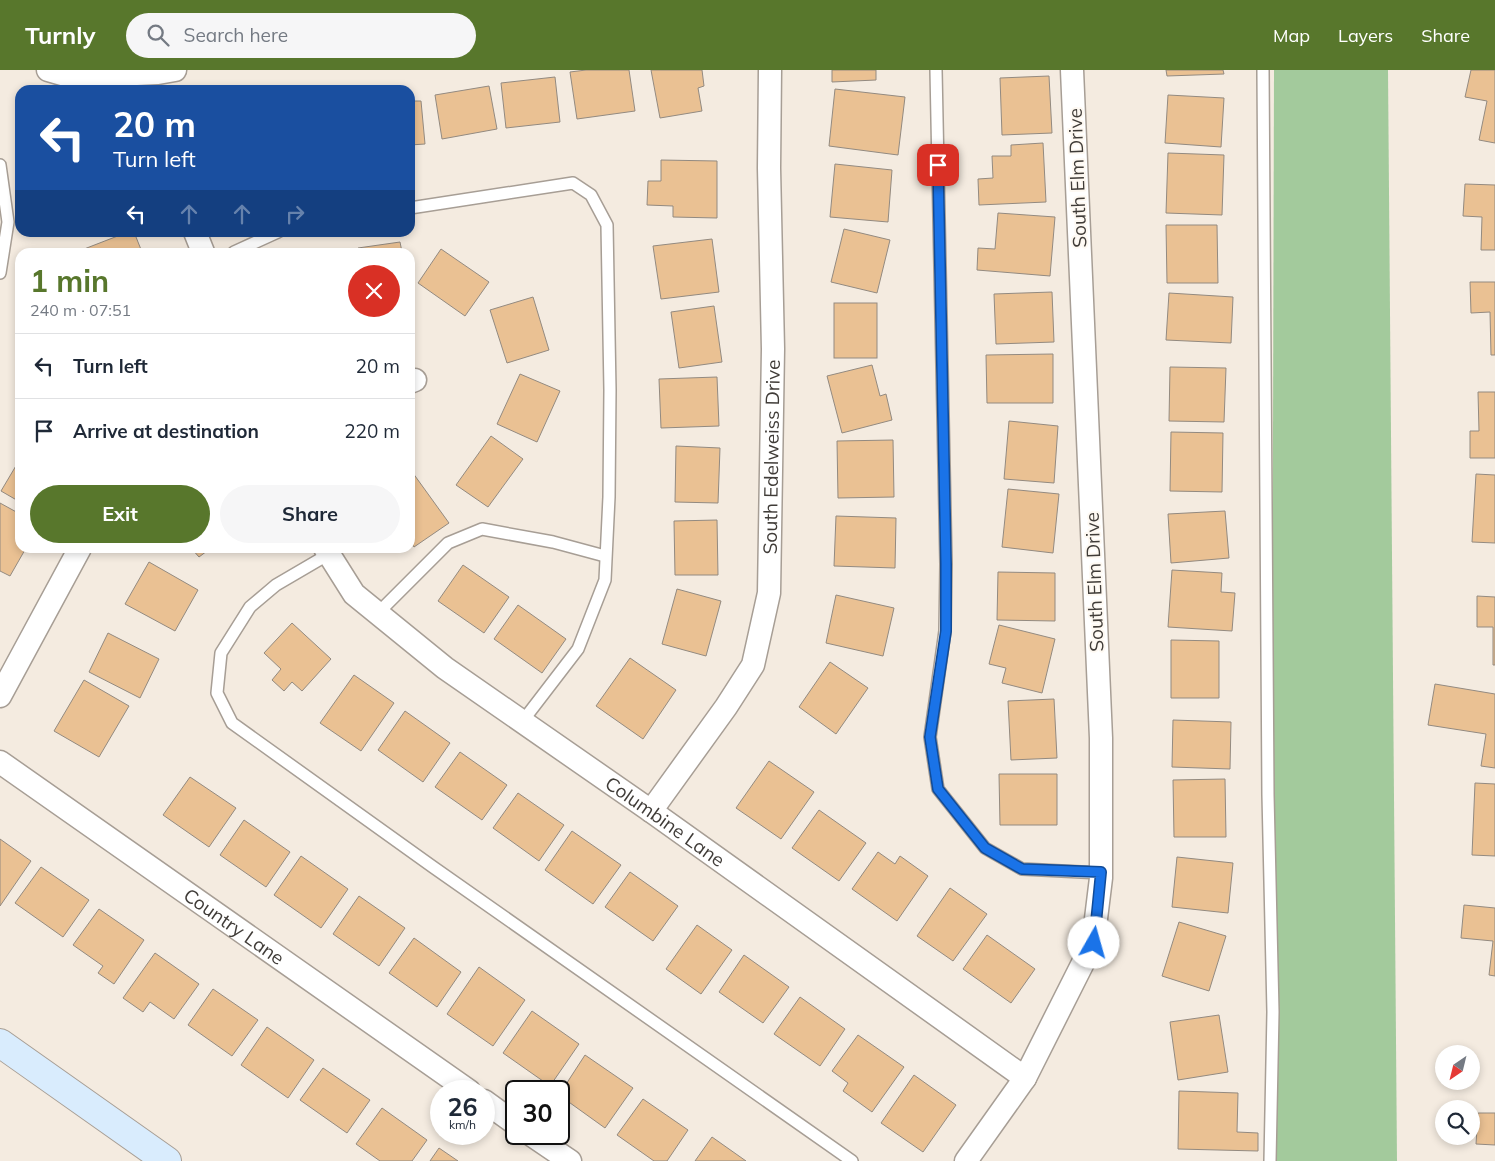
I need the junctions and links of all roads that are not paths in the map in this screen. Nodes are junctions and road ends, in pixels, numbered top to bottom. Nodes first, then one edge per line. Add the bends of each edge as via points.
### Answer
1 (48, 70) edge
2 (770, 70) edge
3 (936, 70) edge
4 (1072, 70) edge
5 (1263, 70) edge
6 (163, 76) edge
7 (0, 165) edge
8 (415, 207) edge
9 (267, 237) edge
10 (243, 248) edge
11 (0, 273) edge
12 (77, 553) edge
13 (324, 553) edge
14 (328, 553) edge
15 (605, 556) junction
16 (378, 613) junction
17 (0, 696) edge
18 (522, 722) junction
19 (0, 762) edge
20 (651, 811) junction
21 (1101, 872) junction
22 (0, 1043) edge
23 (1025, 1078) junction
24 (453, 1080) edge
25 (546, 1145) edge
26 (167, 1161) edge
27 (570, 1161) edge
28 (852, 1161) edge
29 (966, 1161) edge
30 (1270, 1161) edge

1 - 6 street via 72,77
2 - 20 street, South Edelweiss Drive via 773,349 768,593 753,665
3 - 21 lane via 946,564 946,631 930,737 938,789 985,848 1022,869
4 - 21 street, South Elm Drive via 1101,738
5 - 30 lane via 1268,795 1273,1012
7 - 11 lane via 8,222
8 - 15 lane via 573,183 591,195 607,225 608,234 610,410
9 - 10 lane
12 - 17 street
13 - 28 lane via 250,607 220,653 217,693 232,723
14 - 16 street, Columbine Lane via 354,594
15 - 16 lane via 553,542 482,529 448,543
15 - 18 lane via 605,580 578,649
16 - 18 street, Columbine Lane via 445,668
18 - 20 street, Columbine Lane
19 - 24 street, Country Lane
20 - 23 street, Columbine Lane
21 - 23 street, South Elm Drive via 1094,943
22 - 26 street
23 - 29 street, South Elm Drive
25 - 27 street

